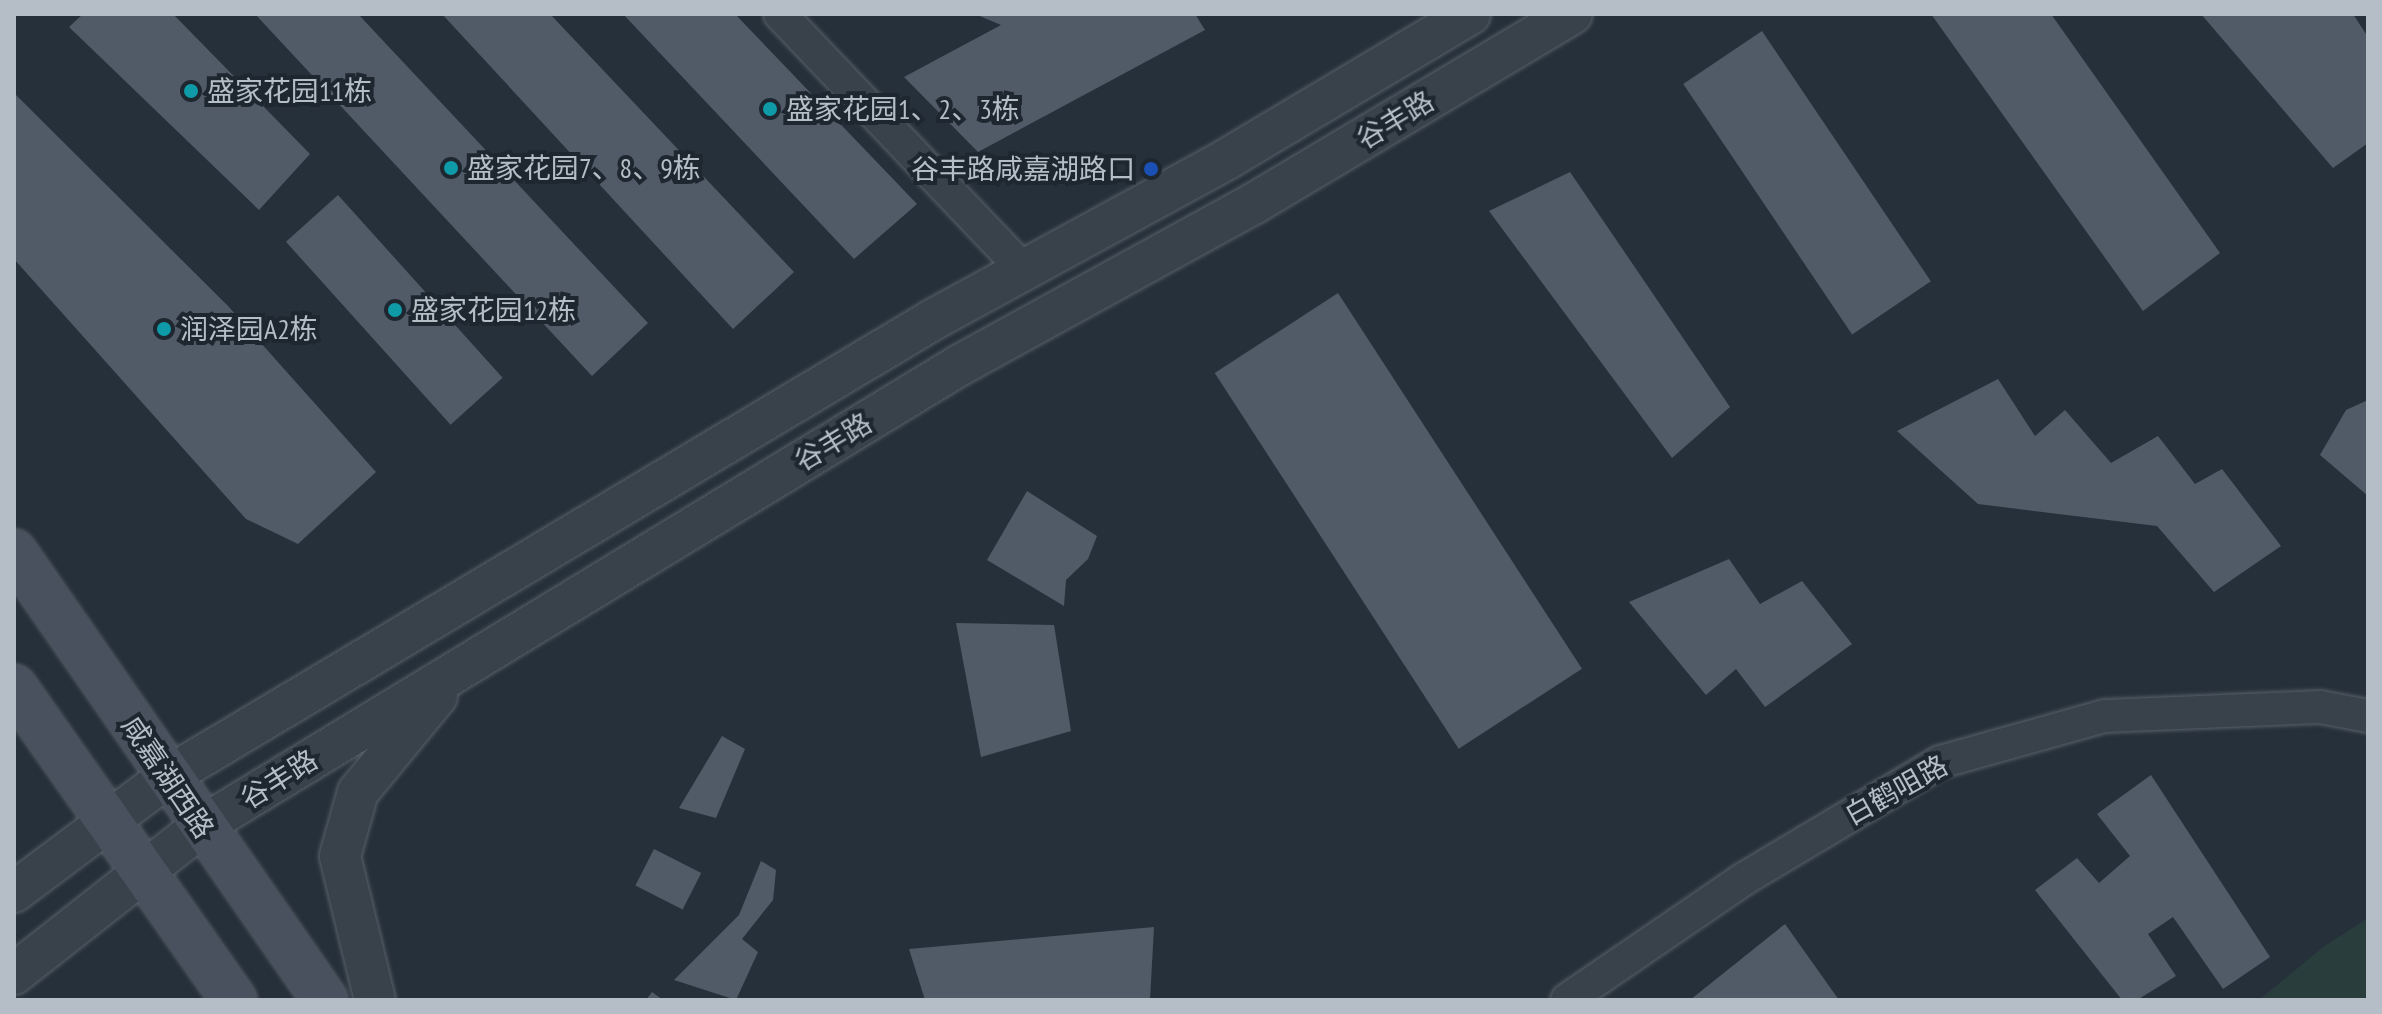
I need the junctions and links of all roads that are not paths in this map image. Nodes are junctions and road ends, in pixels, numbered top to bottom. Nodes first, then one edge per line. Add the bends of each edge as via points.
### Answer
1 (780, 14) edge
2 (1470, 14) edge
3 (1572, 14) edge
4 (1024, 270) junction
5 (14, 552) edge
6 (463, 666) junction
7 (14, 687) edge
8 (2368, 716) edge
9 (169, 776) junction
10 (110, 821) junction
11 (202, 826) junction
12 (146, 869) junction
13 (14, 892) edge
14 (14, 974) edge
15 (234, 1000) edge
16 (325, 1000) edge
17 (375, 1000) edge
18 (1567, 1000) edge

1 - 4 street
2 - 4 street, 谷丰路 via 1227,159
3 - 6 street, 谷丰路 via 1253,204 960,365
4 - 9 street, 谷丰路
5 - 9 main road, 咸嘉湖西路
6 - 11 street, 谷丰路
6 - 17 street via 358,792 340,856
7 - 10 main road
8 - 18 street, 白鹤咀路 via 2320,707 2105,716 1940,762 1742,880
9 - 10 street, 谷丰路
9 - 11 main road, 咸嘉湖西路
10 - 12 main road
10 - 13 street, 谷丰路
11 - 12 street, 谷丰路
11 - 16 main road, 咸嘉湖西路
12 - 14 street, 谷丰路
12 - 15 main road

